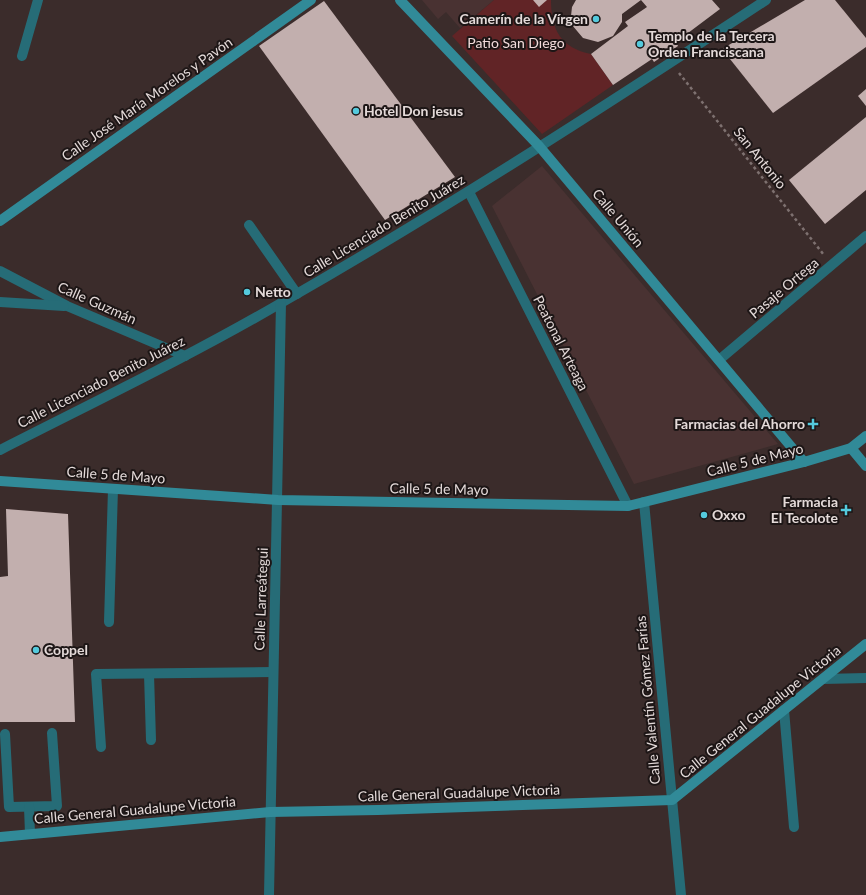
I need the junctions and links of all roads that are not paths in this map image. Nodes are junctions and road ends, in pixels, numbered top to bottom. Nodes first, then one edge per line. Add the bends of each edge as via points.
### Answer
1 (38, 0) edge
2 (311, 0) edge
3 (400, 0) edge
4 (766, 0) edge
5 (22, 56) dead end
6 (540, 146) junction
7 (469, 192) junction
8 (0, 221) edge
9 (249, 225) dead end
10 (866, 236) edge
11 (0, 271) edge
12 (297, 294) junction
13 (0, 302) edge
14 (281, 304) junction
15 (67, 306) junction
16 (185, 356) junction
17 (719, 360) junction
18 (866, 436) edge
19 (851, 448) junction
20 (0, 450) edge
21 (804, 462) junction
22 (866, 466) edge
23 (0, 481) edge
24 (113, 489) junction
25 (278, 500) junction
26 (644, 502) junction
27 (628, 506) junction
28 (109, 622) dead end
29 (866, 644) edge
30 (273, 672) junction
31 (149, 674) junction
32 (866, 678) edge
33 (823, 679) junction
34 (784, 710) junction
35 (52, 733) dead end
36 (5, 734) dead end
37 (151, 740) dead end
38 (101, 746) dead end
39 (672, 800) junction
40 (29, 807) junction
41 (5, 808) edge
42 (270, 812) junction
43 (794, 827) dead end
44 (30, 834) junction
45 (0, 837) edge
46 (269, 895) edge
47 (681, 895) edge

1 - 5 street
2 - 8 street, Calle José María Morelos y Pavón
3 - 6 street, Calle Unión
4 - 6 street, Calle Licenciado Benito Juárez
6 - 7 street, Calle Licenciado Benito Juárez
6 - 17 street, Calle Unión
7 - 12 street, Calle Licenciado Benito Juárez
7 - 27 street, Peatonal Arteaga
9 - 12 street
10 - 17 street, Pasaje Ortega
11 - 15 street, Calle Guzmán
12 - 14 street, Calle Licenciado Benito Juárez
13 - 15 street
14 - 16 street, Calle Licenciado Benito Juárez
14 - 25 street, Calle Larreátegui
15 - 16 street, Calle Guzmán
16 - 20 street, Calle Licenciado Benito Juárez
17 - 21 street, Calle Unión
18 - 19 street, Calle 5 de Mayo
19 - 21 street, Calle 5 de Mayo
19 - 22 street
21 - 26 street, Calle 5 de Mayo
23 - 24 street, Calle 5 de Mayo
24 - 25 street, Calle 5 de Mayo
24 - 28 street
25 - 27 street, Calle 5 de Mayo
25 - 30 street, Calle Larreátegui
26 - 27 street, Calle 5 de Mayo
26 - 39 street, Calle Valentín Gómez Farías
29 - 33 street, Calle General Guadalupe Victoria
30 - 31 street
30 - 42 street, Calle Larreátegui
31 - 37 street
31 - 38 street via 96,674
32 - 33 street
33 - 34 street, Calle General Guadalupe Victoria
34 - 39 street, Calle General Guadalupe Victoria
34 - 43 street
35 - 40 street via 57,806
36 - 41 street
39 - 42 street, Calle General Guadalupe Victoria
39 - 47 street, Calle Valentín Gómez Farías
40 - 41 street
40 - 44 street
42 - 44 street, Calle General Guadalupe Victoria
42 - 46 street, Calle Larreátegui
44 - 45 street, Calle General Guadalupe Victoria

